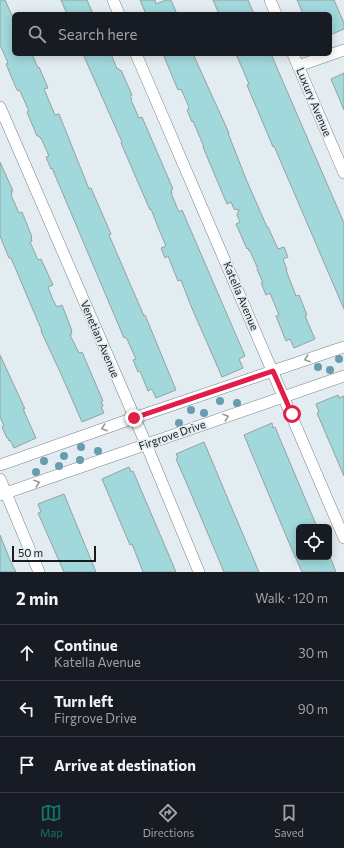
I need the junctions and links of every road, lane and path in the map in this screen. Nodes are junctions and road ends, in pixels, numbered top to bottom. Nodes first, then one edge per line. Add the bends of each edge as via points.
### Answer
1 (113, 0) edge
2 (270, 0) edge
3 (118, 12) edge
4 (275, 12) edge
5 (344, 50) edge
6 (332, 54) edge
7 (137, 56) edge
8 (294, 56) edge
9 (327, 56) edge
10 (298, 66) junction
11 (0, 107) edge
12 (344, 173) edge
13 (344, 347) edge
14 (273, 371) junction
15 (344, 376) edge
16 (284, 397) junction
17 (134, 418) junction
18 (146, 444) junction
19 (0, 465) edge
20 (0, 479) edge
21 (3, 494) edge
22 (344, 538) edge
23 (39, 572) edge
24 (199, 572) edge

1 - 3 street
2 - 4 street
5 - 6 street
7 - 14 street, Katella Avenue
8 - 10 street, Luxury Avenue
9 - 10 street
10 - 12 street, Luxury Avenue
11 - 17 street, Venetian Avenue
13 -> 14 street
14 - 16 street, Katella Avenue
14 - 17 street
15 - 16 street, Firgrove Drive
18 -> 16 street, Firgrove Drive
16 - 22 street, Katella Avenue
17 - 18 street, Venetian Avenue
17 -> 19 street
21 -> 18 street, Firgrove Drive
18 - 24 street, Venetian Avenue
20 - 21 street
21 - 23 street

